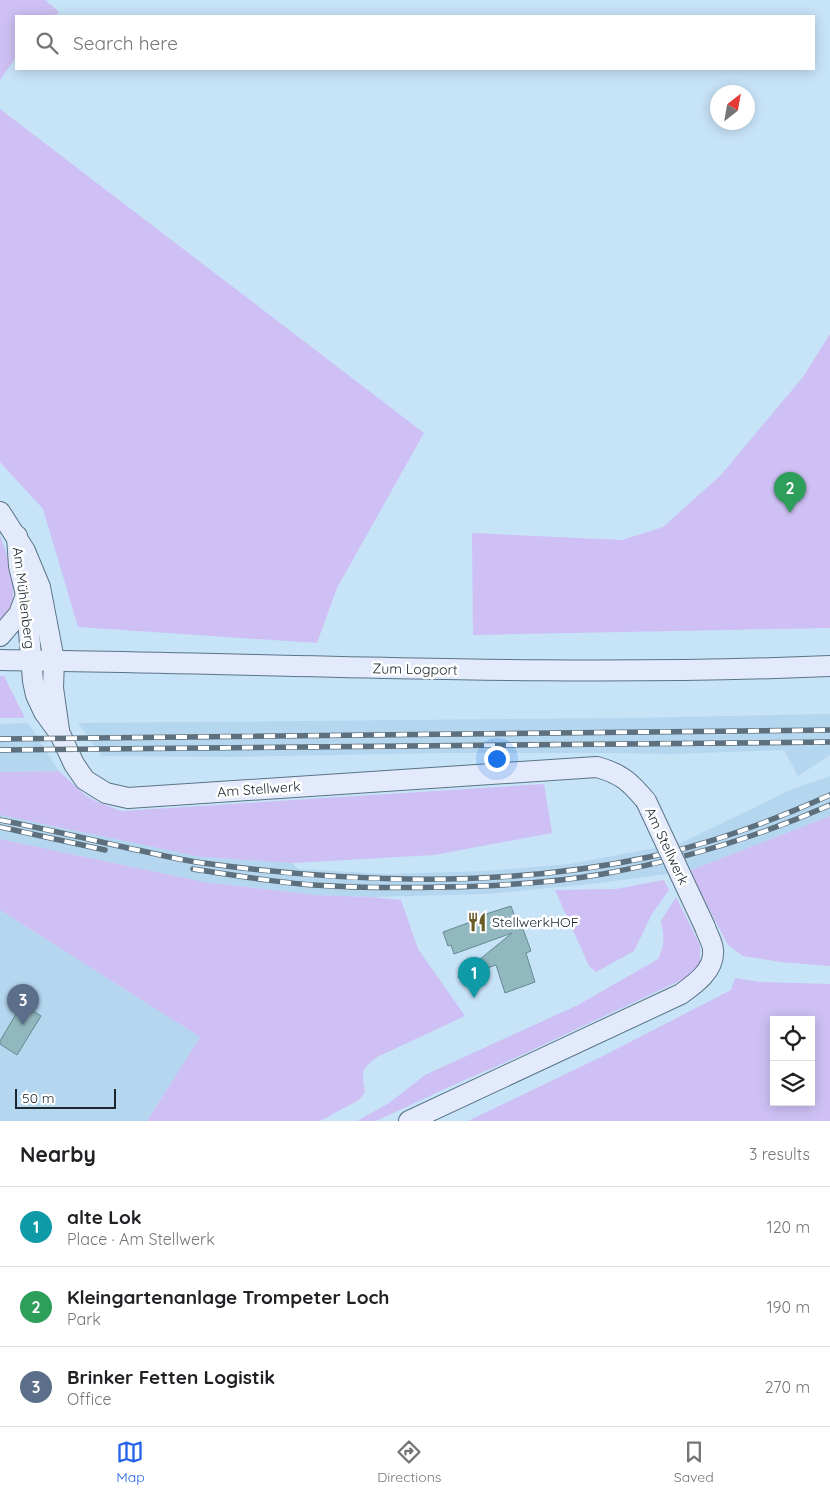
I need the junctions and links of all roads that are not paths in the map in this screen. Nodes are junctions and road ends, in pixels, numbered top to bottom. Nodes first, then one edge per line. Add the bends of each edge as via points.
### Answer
1 (0, 512) edge
2 (17, 536) junction
3 (26, 595) junction
4 (0, 636) edge
5 (0, 660) edge
6 (32, 660) junction
7 (54, 660) junction
8 (830, 666) edge
9 (60, 734) junction
10 (409, 1121) edge

1 - 2 street, Am Mühlenberg
2 - 3 street, Am Mühlenberg via 19,566
2 - 7 street, Am Mühlenberg via 40,587
3 - 4 street via 19,614
3 - 6 street, Am Mühlenberg
5 - 6 street, Zum Logport
6 - 7 street, Zum Logport
6 - 9 street, Am Stellwerk via 36,695
7 - 8 street, Zum Logport via 524,671
7 - 9 street, Am Stellwerk via 53,688
9 - 10 street, Am Stellwerk, bridge via 85,780 106,792 128,798 597,767 614,772 631,783 646,801 705,927 713,950 707,971 681,994

